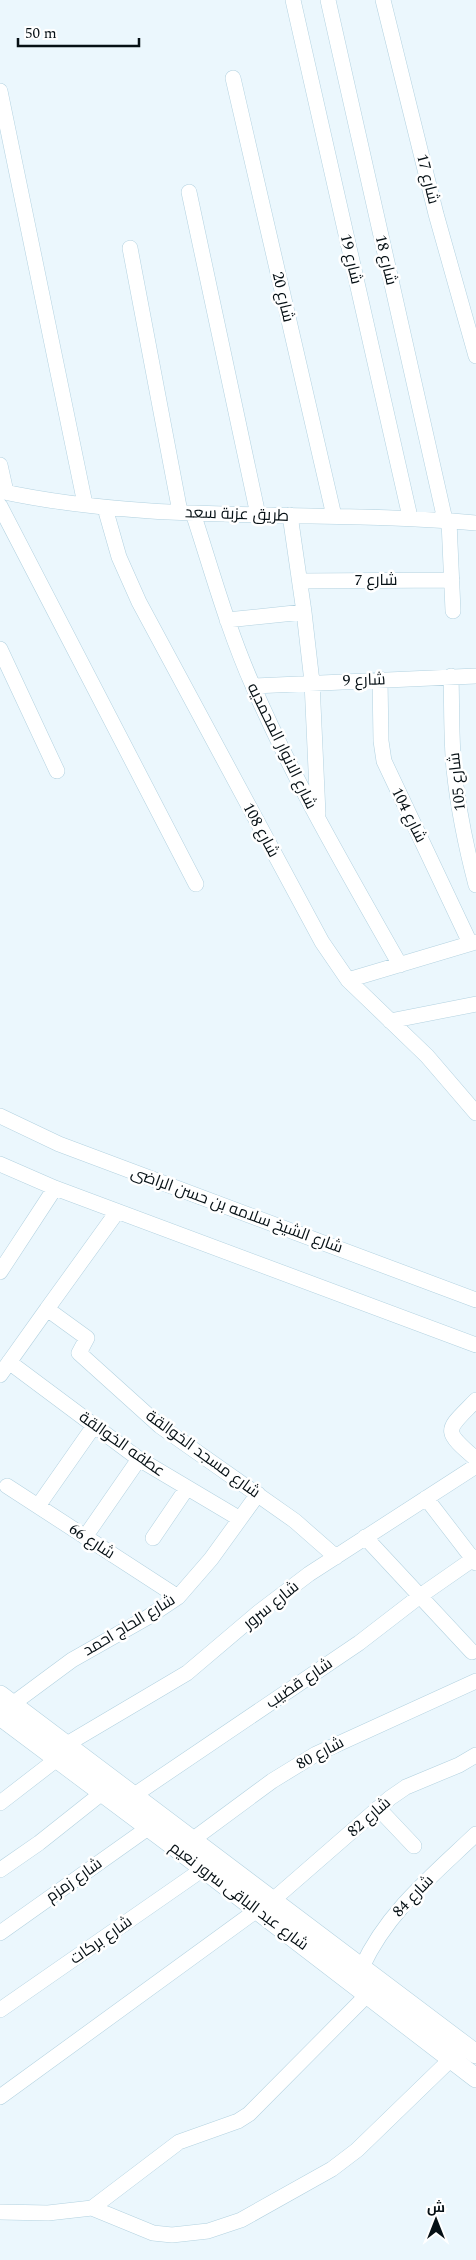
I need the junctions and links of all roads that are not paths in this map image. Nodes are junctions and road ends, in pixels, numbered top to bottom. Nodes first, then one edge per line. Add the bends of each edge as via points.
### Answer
1 (292, 0) edge
2 (328, 0) edge
3 (383, 0) edge
4 (233, 78) dead end
5 (0, 91) edge
6 (189, 192) dead end
7 (130, 248) dead end
8 (476, 356) edge
9 (0, 465) edge
10 (2, 496) edge
11 (85, 504) junction
12 (105, 508) junction
13 (187, 512) junction
14 (258, 515) junction
15 (290, 515) junction
16 (334, 516) junction
17 (410, 517) junction
18 (447, 520) junction
19 (476, 523) edge
20 (452, 580) junction
21 (300, 581) junction
22 (453, 611) dead end
23 (304, 612) junction
24 (227, 620) junction
25 (0, 649) edge
26 (451, 676) junction
27 (476, 676) edge
28 (380, 679) junction
29 (312, 682) junction
30 (252, 686) junction
31 (57, 771) dead end
32 (318, 821) junction
33 (196, 884) dead end
34 (476, 886) edge
35 (473, 942) edge
36 (400, 965) junction
37 (348, 980) junction
38 (476, 1004) edge
39 (390, 1020) junction
40 (476, 1113) edge
41 (0, 1116) edge
42 (0, 1164) edge
43 (55, 1188) junction
44 (117, 1212) junction
45 (0, 1272) edge
46 (476, 1300) edge
47 (47, 1309) junction
48 (476, 1345) edge
49 (9, 1362) junction
50 (0, 1375) edge
51 (476, 1400) edge
52 (94, 1426) junction
53 (140, 1459) junction
54 (476, 1459) edge
55 (476, 1466) edge
56 (7, 1486) dead end
57 (187, 1488) junction
58 (258, 1494) junction
59 (426, 1498) junction
60 (38, 1506) junction
61 (240, 1519) junction
62 (85, 1537) junction
63 (365, 1537) junction
64 (153, 1538) dead end
65 (336, 1557) junction
66 (475, 1560) edge
67 (420, 1596) junction
68 (178, 1597) junction
69 (472, 1652) dead end
70 (476, 1681) edge
71 (3, 1707) edge
72 (62, 1751) junction
73 (476, 1755) edge
74 (102, 1793) junction
75 (125, 1800) junction
76 (0, 1803) edge
77 (378, 1808) junction
78 (148, 1828) junction
79 (476, 1834) edge
80 (185, 1844) junction
81 (414, 1846) dead end
82 (203, 1869) junction
83 (0, 1870) edge
84 (274, 1899) junction
85 (257, 1910) junction
86 (0, 1933) edge
87 (362, 1968) junction
88 (368, 1995) junction
89 (0, 2010) edge
90 (433, 2021) junction
91 (421, 2036) junction
92 (476, 2054) edge
93 (451, 2059) junction
94 (476, 2078) edge
95 (0, 2097) edge
96 (92, 2208) junction
97 (0, 2212) edge

1 - 17 street, شارع 19
2 - 18 street, شارع 18
3 - 8 street, شارع 17 via 436,214
4 - 16 street, شارع 20
5 - 11 street
6 - 14 street
7 - 13 street, شارع الانوار المحمديه
9 - 10 street
10 - 11 street, طريق عزبة سعد
10 - 33 street
11 - 12 street, طريق عزبة سعد
12 - 13 street, طريق عزبة سعد
12 - 37 street, شارع 108 via 119,557 139,602 301,905
13 - 14 street, طريق عزبة سعد
13 - 24 street, شارع الانوار المحمديه
14 - 15 street, طريق عزبة سعد
15 - 16 street, طريق عزبة سعد
15 - 21 street
16 - 17 street, طريق عزبة سعد
17 - 18 street, طريق عزبة سعد
18 - 19 street, طريق عزبة سعد
18 - 20 street, شارع 18
20 - 21 street, شارع 7
20 - 22 street, شارع 18
21 - 23 street
23 - 24 street
23 - 29 street
24 - 30 street, شارع الانوار المحمديه
25 - 31 street
26 - 27 street, شارع 9
26 - 28 street, شارع 9
26 - 34 street, شارع 105 via 456,790
28 - 29 street, شارع 9
28 - 35 street, شارع 104 via 384,761
29 - 30 street, شارع 9
29 - 32 street
30 - 32 street, شارع الانوار المحمديه
32 - 36 street, شارع الانوار المحمديه
35 - 36 street
36 - 37 street
37 - 39 street, شارع 108
38 - 39 street
39 - 40 street, شارع 108 via 428,1056
41 - 46 street, شارع الشيخ سلامه بن حسن الراضى via 59,1144
42 - 43 street
43 - 44 street
43 - 45 street
44 - 47 street
44 - 48 street
47 - 49 street
47 - 58 street, شارع مسجد الخوالقة via 87,1338 79,1353 160,1426
49 - 50 street
49 - 52 street, عطفه الخوالقة
51 - 54 street via 454,1424 451,1433 454,1440
52 - 53 street, عطفه الخوالقة
52 - 60 street
53 - 57 street, عطفه الخوالقة
53 - 62 street
55 - 59 street, شارع سرور
56 - 60 street, شارع 66
57 - 61 street, عطفه الخوالقة
57 - 64 street
58 - 61 street, شارع الحاج احمد
58 - 65 street, شارع مسجد الخوالقة via 296,1521
59 - 63 street, شارع سرور
59 - 66 street
60 - 62 street, شارع 66
61 - 68 street, شارع الحاج احمد via 212,1559
62 - 68 street, شارع 66
63 - 65 street, شارع سرور
63 - 67 street
65 - 72 street, شارع سرور via 278,1598 187,1673
66 - 67 street, شارع قضيب
67 - 69 street
67 - 75 street, شارع قضيب via 359,1643
68 - 71 street, شارع الحاج احمد via 72,1660
70 - 80 street, شارع 80 via 316,1754 272,1781
71 - 72 street, شارع عبد الباقى سرور نعيم
72 - 74 street, شارع عبد الباقى سرور نعيم
72 - 75 street, شارع عبد الباقى سرور نعيم
72 - 76 street, شارع سرور
73 - 77 street, شارع 82 via 459,1766 406,1787
74 - 75 street, شارع عبد الباقى سرور نعيم
74 - 83 street
75 - 78 street, شارع عبد الباقى سرور نعيم
75 - 80 street, شارع عبد الباقى سرور نعيم
77 - 81 street
77 - 84 street, شارع 82
78 - 80 street, شارع عبد الباقى سرور نعيم
78 - 86 street, شارع زمزم
79 - 87 street, شارع 84 via 394,1914 375,1940
80 - 82 street, شارع عبد الباقى سرور نعيم
80 - 84 street, شارع عبد الباقى سرور نعيم
82 - 85 street, شارع عبد الباقى سرور نعيم
82 - 89 street, شارع بركات
84 - 87 street, شارع عبد الباقى سرور نعيم
85 - 88 street, شارع عبد الباقى سرور نعيم
85 - 95 street
87 - 90 street, شارع عبد الباقى سرور نعيم
88 - 91 street, شارع عبد الباقى سرور نعيم
88 - 96 street via 249,2114 179,2142
90 - 91 street
90 - 92 street, شارع عبد الباقى سرور نعيم
91 - 93 street, شارع عبد الباقى سرور نعيم
93 - 94 street, شارع عبد الباقى سرور نعيم
93 - 96 street via 357,2150 332,2169 242,2220 208,2231 172,2235 153,2233
96 - 97 street via 48,2213

